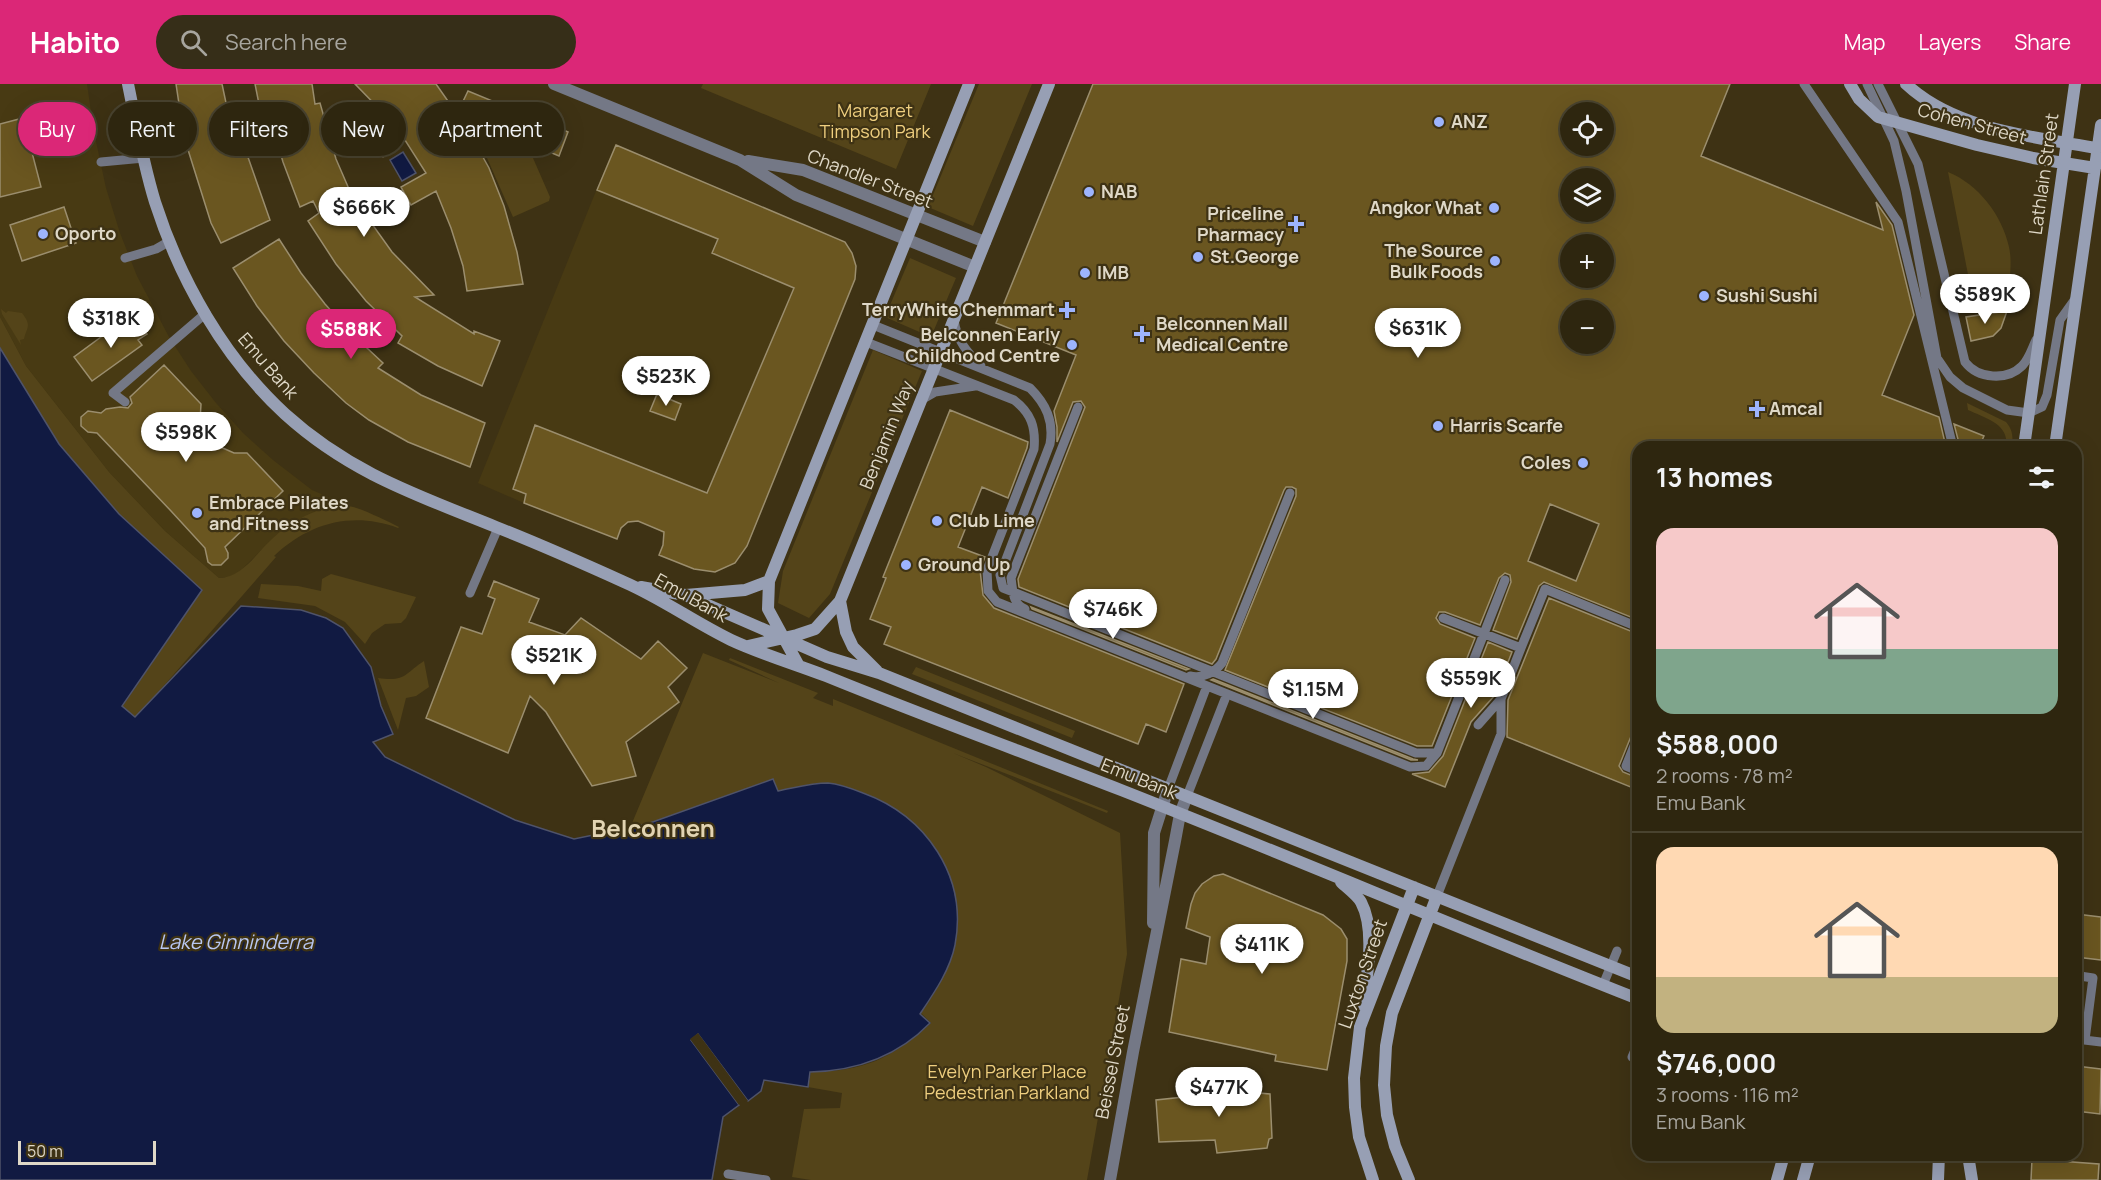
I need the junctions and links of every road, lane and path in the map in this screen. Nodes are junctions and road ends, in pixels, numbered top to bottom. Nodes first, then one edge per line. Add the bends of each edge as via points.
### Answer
1 (128, 84) edge
2 (135, 84) edge
3 (554, 84) edge
4 (969, 84) edge
5 (1049, 84) edge
6 (1803, 84) edge
7 (1850, 84) edge
8 (1867, 84) edge
9 (1878, 84) edge
10 (1906, 84) edge
11 (2075, 84) edge
12 (132, 102) edge
13 (135, 102) edge
14 (1885, 119) junction
15 (1900, 124) junction
16 (2101, 125) edge
17 (2067, 142) junction
18 (2099, 148) edge
19 (144, 158) joint
20 (740, 160) junction
21 (101, 162) dead end
22 (2064, 164) junction
23 (2098, 169) edge
24 (916, 215) junction
25 (907, 240) junction
26 (170, 241) junction
27 (985, 242) junction
28 (125, 258) dead end
29 (975, 267) junction
30 (2076, 297) junction
31 (206, 313) junction
32 (954, 318) junction
33 (873, 325) junction
34 (2040, 333) junction
35 (866, 342) junction
36 (940, 352) junction
37 (933, 368) junction
38 (984, 369) junction
39 (977, 386) junction
40 (921, 400) junction
41 (124, 402) dead end
42 (1078, 407) dead end
43 (2029, 413) junction
44 (1952, 441) edge
45 (2025, 441) edge
46 (2056, 441) edge
47 (1290, 493) dead end
48 (498, 528) junction
49 (769, 580) junction
50 (1505, 580) dead end
51 (631, 585) junction
52 (470, 592) dead end
53 (685, 596) junction
54 (840, 601) junction
55 (1443, 618) dead end
56 (1632, 625) edge
57 (783, 638) junction
58 (1231, 640) junction
59 (748, 646) junction
60 (1521, 648) junction
61 (799, 666) junction
62 (879, 673) junction
63 (1218, 674) junction
64 (1209, 689) junction
65 (1225, 699) dead end
66 (1501, 699) junction
67 (1478, 725) dead end
68 (1632, 751) edge
69 (1437, 753) junction
70 (1632, 768) edge
71 (1168, 789) junction
72 (1187, 796) junction
73 (1161, 806) junction
74 (1180, 814) junction
75 (1338, 878) junction
76 (1414, 887) junction
77 (1437, 896) junction
78 (1406, 906) junction
79 (1429, 915) junction
80 (1153, 951) junction
81 (1617, 951) dead end
82 (1611, 966) junction
83 (1632, 975) edge
84 (2082, 976) edge
85 (1603, 985) junction
86 (1632, 997) edge
87 (1360, 1027) junction
88 (2082, 1030) edge
89 (2082, 1039) edge
90 (2101, 1042) edge
91 (1783, 1161) edge
92 (1808, 1161) edge
93 (1939, 1161) edge
94 (1967, 1161) edge
95 (1968, 1161) edge
96 (728, 1174) dead end
97 (766, 1180) edge
98 (1110, 1180) edge
99 (1372, 1180) edge
100 (1409, 1180) edge
101 (1778, 1180) edge
102 (1803, 1180) edge
103 (1938, 1180) edge
104 (1966, 1180) edge
105 (1972, 1180) edge

1 - 12 main road, Emu Bank
2 - 13 main road, Emu Bank
3 - 20 street, Chandler Street
4 - 24 main road
5 - 27 main road, Benjamin Way
6 - 44 lane via 1898,222
7 - 14 main road, Cohen Street via 1872,112
8 - 14 lane
9 - 15 lane
10 - 17 main road, Cohen Street via 1966,119 2014,134
11 - 17 main road, Lathlain Street
14 - 15 main road, Cohen Street
14 - 43 lane via 1906,190 1937,358 1963,388 2007,410
15 - 22 main road, Cohen Street
15 - 34 lane via 1918,164 1965,362 1987,376 2015,372 2024,364
16 - 18 main road
17 - 18 main road, Cohen Street
17 - 22 main road, Lathlain Street
18 - 23 main road
19 - 21 lane
19 - 26 main road, Emu Bank
20 - 24 street, Chandler Street via 803,170
20 - 25 street, Chandler Street via 796,195
22 - 23 main road, Cohen Street
22 - 34 main road, Lathlain Street
23 - 30 main road
24 - 25 main road
24 - 27 street, Chandler Street
25 - 29 street, Chandler Street
25 - 33 main road
26 - 28 lane
26 - 31 main road, Emu Bank
27 - 29 main road, Benjamin Way
29 - 32 main road, Benjamin Way
30 - 43 lane via 2060,320 2047,395 2042,407
30 - 46 main road
31 - 41 lane via 113,393
31 - 48 main road, Emu Bank via 237,362 283,412 315,439 372,476
32 - 36 main road, Benjamin Way
32 - 38 lane via 959,340
33 - 35 main road
33 - 36 lane
34 - 43 main road, Lathlain Street
35 - 37 lane
35 - 49 main road
36 - 37 main road, Benjamin Way
36 - 38 lane
37 - 39 lane
37 - 40 main road, Benjamin Way
38 - 63 lane via 1030,388 1049,414 1052,434 1000,575 1003,588
39 - 40 lane via 941,390
39 - 64 lane via 1022,406 1033,422 1035,435 1034,449 987,570 988,591 997,602
40 - 54 main road, Benjamin Way
42 - 58 lane via 1011,578 1014,600 1020,607 1194,677 1216,670
43 - 45 main road, Lathlain Street
47 - 58 lane
48 - 51 main road, Emu Bank
48 - 52 lane
49 - 53 main road via 745,590
49 - 57 main road via 768,609
50 - 69 lane
51 - 53 main road, Emu Bank
51 - 59 main road, Emu Bank
53 - 57 main road, Emu Bank
54 - 57 main road, Benjamin Way via 815,629
54 - 62 main road via 853,647
55 - 60 lane
56 - 60 lane via 1545,589
57 - 59 main road, Benjamin Way
57 - 61 main road
57 - 62 main road, Emu Bank
58 - 63 lane
59 - 61 main road, Emu Bank
60 - 66 lane
61 - 73 main road, Emu Bank
62 - 71 main road, Emu Bank
63 - 64 lane
63 - 69 lane via 1416,753
64 - 69 lane via 1410,767 1426,766
64 - 71 lane
65 - 72 lane
66 - 67 lane
66 - 77 lane via 1501,734
68 - 70 lane via 1626,766
71 - 72 main road, Emu Bank
71 - 73 street, Beissel Street
72 - 74 street, Beissel Street
72 - 76 main road, Emu Bank
73 - 74 main road, Emu Bank
73 - 80 street, Beissel Street via 1154,833
74 - 75 main road, Emu Bank
74 - 80 street, Beissel Street
75 - 78 main road, Emu Bank
75 - 87 main road via 1361,902 1370,937
76 - 77 main road, Emu Bank
76 - 78 main road, Luxton Street
77 - 79 main road
77 - 82 main road, Emu Bank
78 - 79 main road, Emu Bank
78 - 87 main road, Luxton Street
79 - 85 main road, Emu Bank
79 - 100 main road via 1392,1013 1386,1046 1384,1085 1388,1115
80 - 98 street, Beissel Street
81 - 82 lane
82 - 83 main road, Emu Bank
82 - 85 lane
84 - 88 lane via 2093,978
85 - 86 main road, Emu Bank
87 - 99 main road, Luxton Street via 1355,1107
89 - 90 lane
91 - 101 main road
92 - 102 main road
93 - 103 main road
94 - 104 main road
95 - 105 main road
96 - 97 lane

